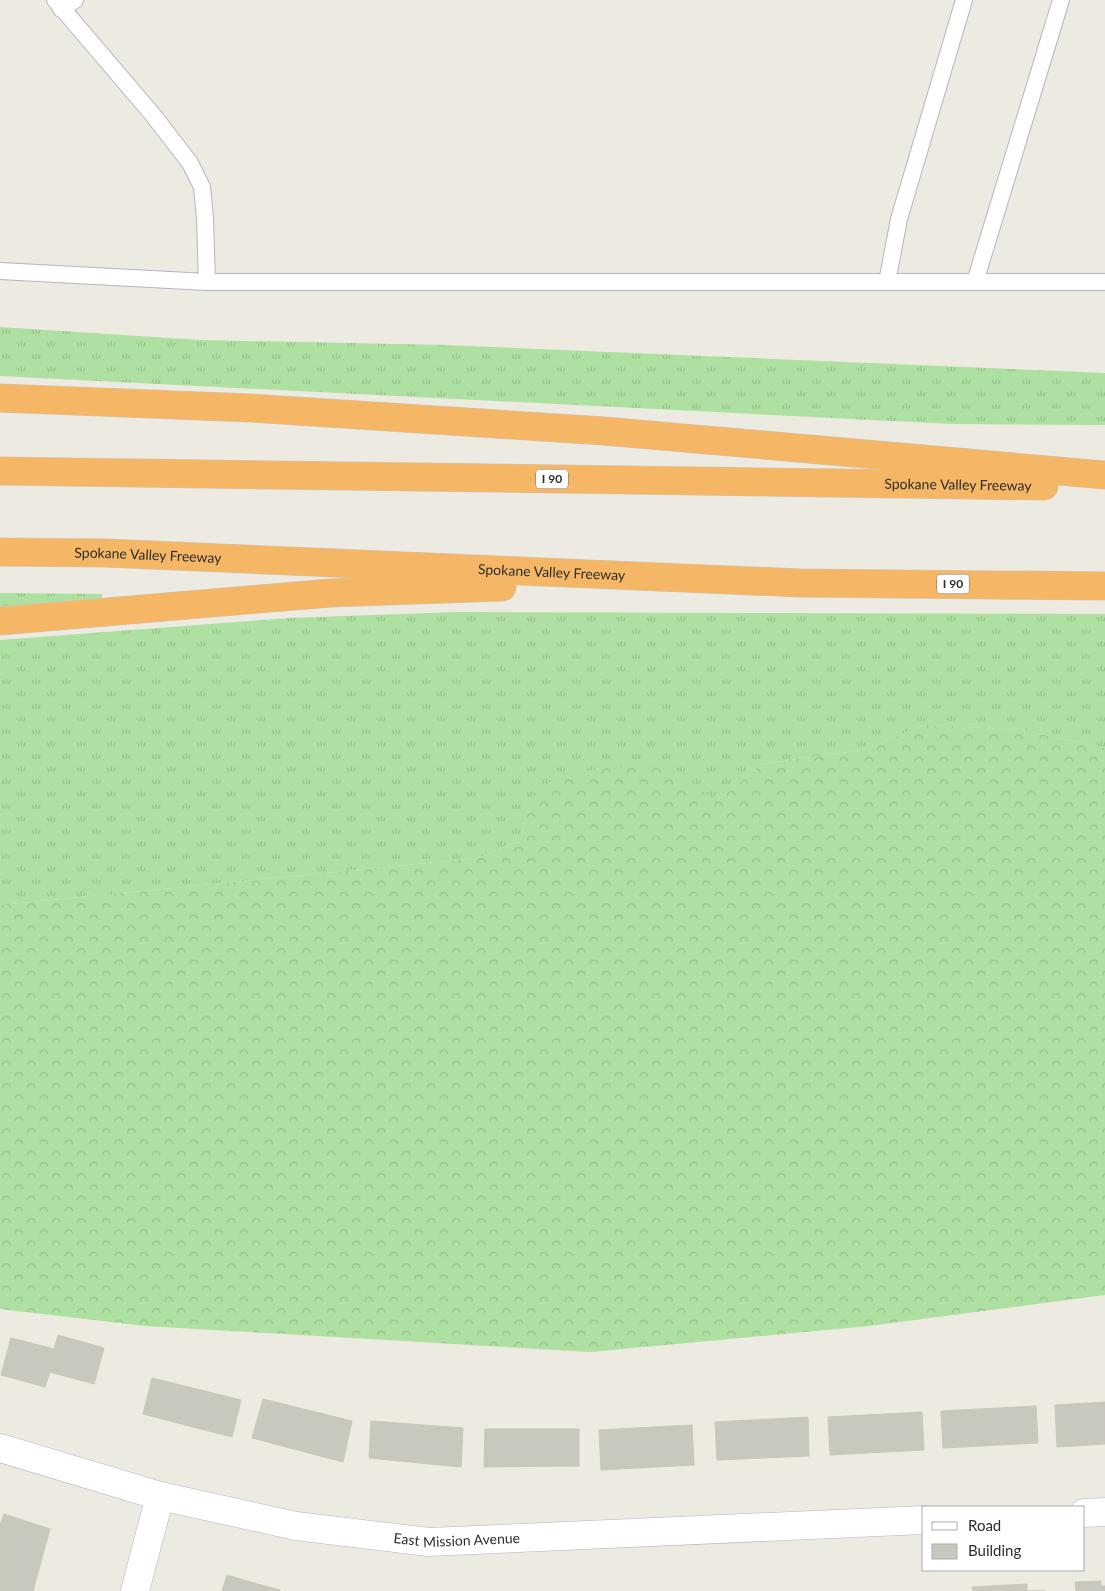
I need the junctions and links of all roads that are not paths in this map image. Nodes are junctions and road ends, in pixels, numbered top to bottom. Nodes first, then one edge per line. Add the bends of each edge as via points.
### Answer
1 (76, 0) edge
2 (964, 0) edge
3 (1061, 0) edge
4 (58, 5) edge
5 (0, 271) edge
6 (207, 282) junction
7 (888, 282) junction
8 (975, 282) junction
9 (1105, 282) edge
10 (0, 398) edge
11 (0, 471) edge
12 (1105, 475) edge
13 (1105, 487) edge
14 (0, 552) edge
15 (800, 583) junction
16 (1105, 586) edge
17 (0, 621) edge
18 (0, 1448) edge
19 (160, 1496) junction
20 (1105, 1512) edge
21 (1085, 1513) edge
22 (922, 1520) edge
23 (135, 1591) edge

1 - 4 lane
2 - 7 lane via 898,219
3 - 8 lane
4 - 6 lane via 190,163 202,187
5 - 6 lane
6 - 7 lane
7 - 8 lane
8 - 9 lane
10 - 12 highway via 250,408 604,431
11 - 13 highway, Spokane Valley Freeway / I 90
14 - 15 highway, Spokane Valley Freeway / I 90 via 105,553
15 - 16 highway, Spokane Valley Freeway / I 90
15 - 17 highway via 505,586 330,593
18 - 19 street, East Mission Avenue
19 - 22 street, East Mission Avenue via 296,1526 429,1542
19 - 23 street
20 - 21 street

